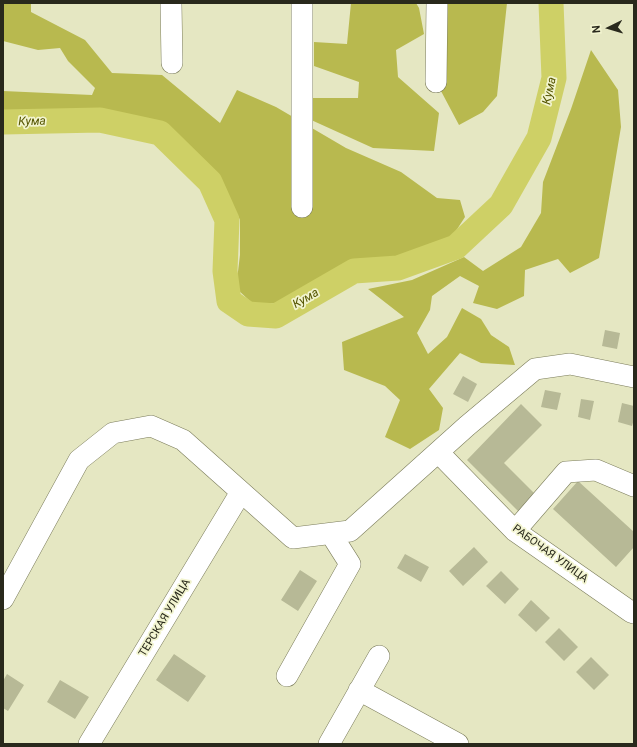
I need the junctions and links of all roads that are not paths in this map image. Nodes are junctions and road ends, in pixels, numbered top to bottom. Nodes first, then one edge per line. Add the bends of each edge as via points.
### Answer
1 (171, 3) edge
2 (302, 3) edge
3 (437, 3) edge
4 (172, 63) dead end
5 (436, 82) dead end
6 (302, 207) dead end
7 (634, 377) edge
8 (438, 452) junction
9 (634, 486) edge
10 (241, 492) junction
11 (516, 531) junction
12 (331, 534) junction
13 (3, 599) edge
14 (634, 613) edge
15 (379, 656) dead end
16 (287, 676) dead end
17 (359, 690) junction
18 (89, 744) edge
19 (329, 744) edge
20 (458, 744) edge

1 - 4 street
2 - 6 street
3 - 5 street
7 - 8 street via 570,364 535,370
8 - 11 street, РАБОЧАЯ УЛИЦА
8 - 12 street via 350,531
9 - 11 street via 596,470 566,472
10 - 12 street via 293,538
10 - 13 street via 183,440 152,426 113,433 78,460
10 - 18 street, ТЕРСКАЯ УЛИЦА
11 - 14 street, РАБОЧАЯ УЛИЦА
12 - 16 street via 350,564
15 - 17 street
17 - 19 street
17 - 20 street

